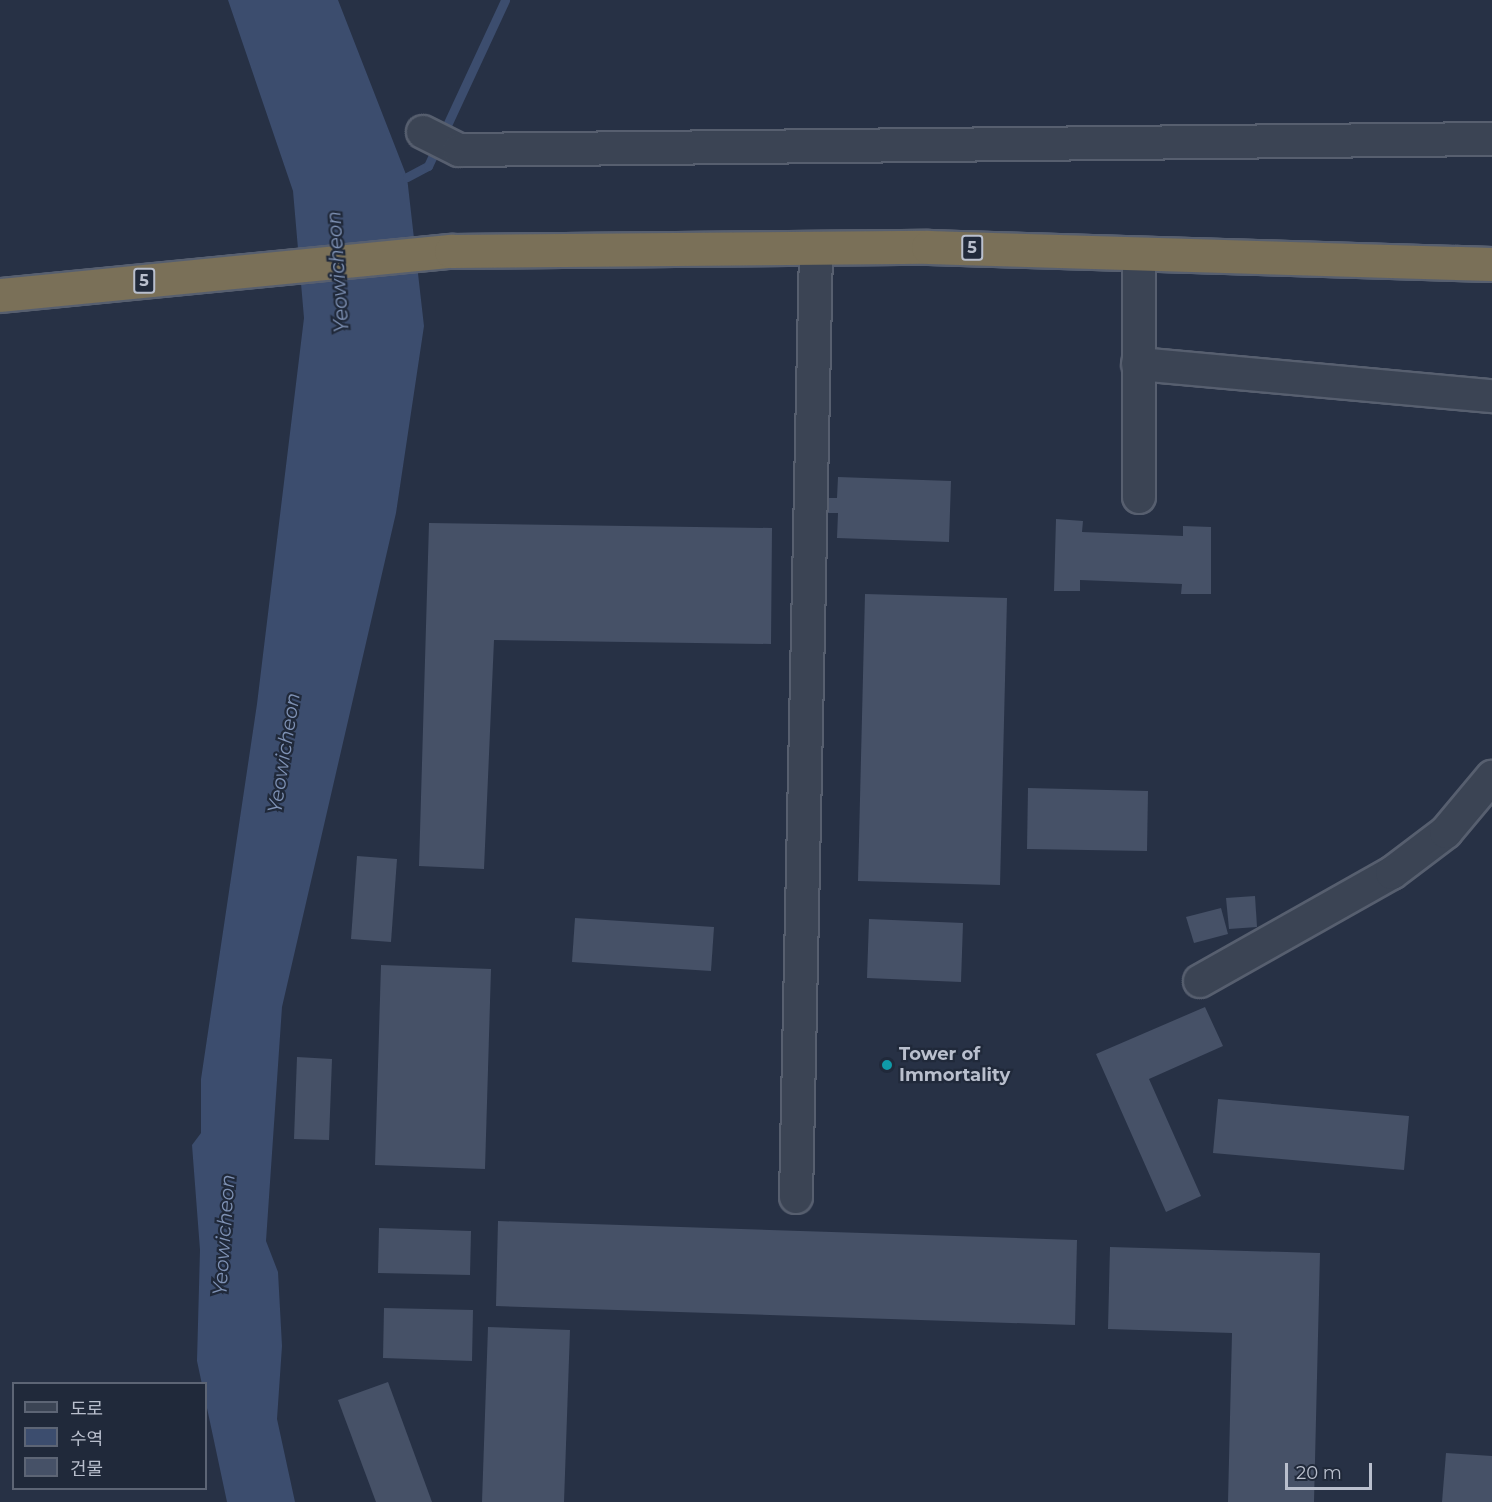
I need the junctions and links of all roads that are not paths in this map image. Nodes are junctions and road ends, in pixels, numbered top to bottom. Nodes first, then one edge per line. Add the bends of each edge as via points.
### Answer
1 (423, 132) dead end
2 (1492, 139) edge
3 (816, 248) junction
4 (1139, 254) junction
5 (1492, 264) edge
6 (0, 295) edge
7 (1138, 364) junction
8 (1492, 396) edge
9 (1139, 497) dead end
10 (1492, 777) edge
11 (1200, 981) dead end
12 (796, 1197) dead end

1 - 2 street via 459,150
3 - 4 highway, 5
3 - 6 highway, 5 via 452,251
3 - 12 street
4 - 5 highway, 5
4 - 7 street
7 - 8 street
7 - 9 street
10 - 11 street via 1446,832 1392,873

